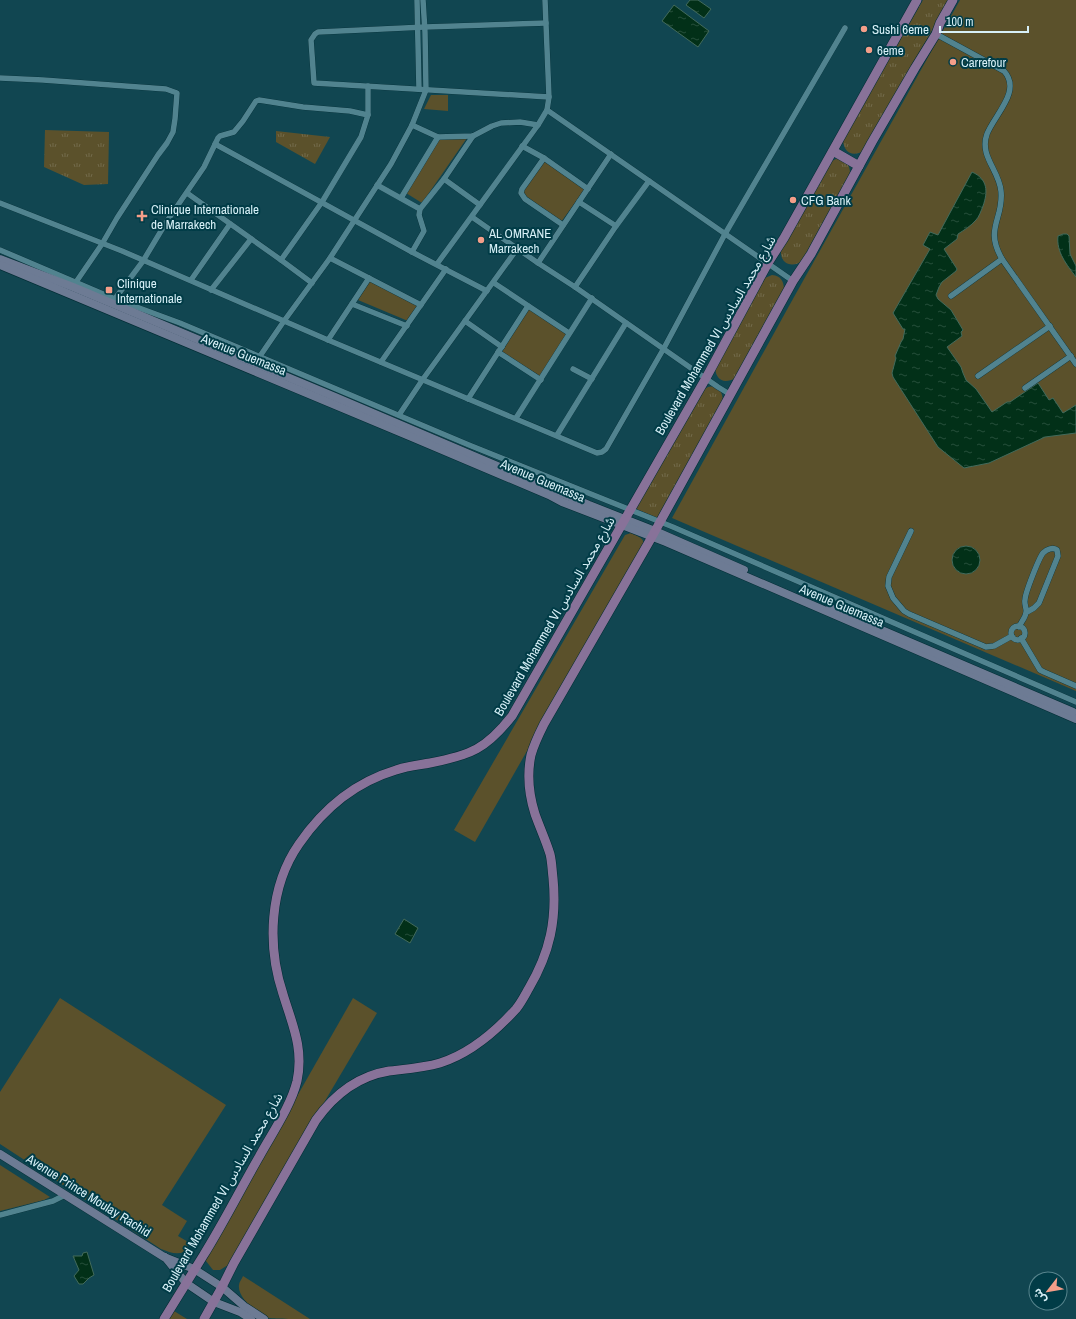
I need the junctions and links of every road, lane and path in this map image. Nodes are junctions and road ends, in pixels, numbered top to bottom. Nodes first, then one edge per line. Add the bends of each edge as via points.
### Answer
1 (417, 0) edge
2 (423, 0) edge
3 (545, 0) edge
4 (917, 0) edge
5 (953, 0) edge
6 (546, 23) junction
7 (425, 27) junction
8 (418, 28) junction
9 (845, 28) dead end
10 (936, 34) junction
11 (0, 78) edge
12 (368, 86) junction
13 (419, 89) junction
14 (426, 90) junction
15 (549, 97) junction
16 (547, 110) junction
17 (368, 116) junction
18 (412, 125) junction
19 (538, 125) junction
20 (473, 136) junction
21 (438, 137) junction
22 (215, 144) junction
23 (522, 146) junction
24 (833, 151) junction
25 (611, 154) junction
26 (544, 158) junction
27 (859, 166) junction
28 (444, 179) junction
29 (649, 180) junction
30 (377, 185) junction
31 (588, 189) junction
32 (187, 193) junction
33 (401, 198) junction
34 (0, 202) edge
35 (322, 202) junction
36 (579, 202) junction
37 (480, 204) junction
38 (420, 209) junction
39 (472, 217) junction
40 (354, 220) junction
41 (230, 224) junction
42 (563, 225) junction
43 (616, 226) junction
44 (726, 234) junction
45 (251, 239) junction
46 (102, 244) junction
47 (518, 249) junction
48 (0, 250) edge
49 (412, 252) junction
50 (330, 258) junction
51 (0, 259) edge
52 (1002, 259) junction
53 (281, 260) junction
54 (143, 261) junction
55 (538, 263) junction
56 (768, 263) junction
57 (0, 264) edge
58 (437, 264) junction
59 (446, 269) junction
60 (369, 278) junction
61 (191, 280) junction
62 (794, 281) junction
63 (312, 283) junction
64 (494, 283) junction
65 (74, 284) junction
66 (575, 287) junction
67 (211, 290) junction
68 (487, 291) junction
69 (951, 296) dead end
70 (592, 298) junction
71 (112, 304) junction
72 (352, 304) junction
73 (421, 305) junction
74 (528, 306) junction
75 (284, 321) junction
76 (465, 321) junction
77 (626, 323) junction
78 (407, 326) junction
79 (1050, 326) junction
80 (569, 333) junction
81 (328, 340) junction
82 (502, 346) junction
83 (664, 348) junction
84 (498, 352) junction
85 (260, 356) junction
86 (1071, 356) junction
87 (381, 362) junction
88 (1076, 364) edge
89 (573, 369) dead end
90 (978, 376) dead end
91 (706, 378) junction
92 (423, 379) junction
93 (592, 379) junction
94 (541, 380) junction
95 (1025, 388) dead end
96 (731, 395) junction
97 (468, 399) junction
98 (399, 415) junction
99 (516, 418) junction
100 (557, 435) junction
101 (630, 511) junction
102 (624, 522) junction
103 (660, 522) junction
104 (911, 531) dead end
105 (653, 534) junction
106 (1026, 612) junction
107 (1019, 627) junction
108 (1012, 636) junction
109 (1021, 638) junction
110 (1076, 686) edge
111 (1076, 702) edge
112 (1076, 713) edge
113 (1076, 719) edge
114 (0, 1154) edge
115 (65, 1195) junction
116 (0, 1215) edge
117 (164, 1257) junction
118 (194, 1269) junction
119 (186, 1283) junction
120 (222, 1287) junction
121 (214, 1302) junction
122 (164, 1319) edge
123 (204, 1319) edge
124 (251, 1319) edge
125 (264, 1319) edge

1 - 8 street
2 - 7 street
3 - 6 street
4 - 24 main road, Boulevard Mohammed VI شارع محمد السادس
5 - 10 main road
6 - 7 street
6 - 15 street
7 - 8 street
7 - 14 street
8 - 12 street via 315,34 311,40 314,83
8 - 13 street
9 - 44 street
10 - 27 main road
10 - 52 street via 1004,71 1011,83 1009,96 992,124 985,142 989,161 999,179 1001,189 1001,207 994,234 995,244
11 - 46 street via 166,89 177,92 173,132 168,143 129,199
12 - 13 street
12 - 17 street
13 - 14 street
14 - 15 street
14 - 18 street
15 - 16 street
16 - 19 street
16 - 25 street
17 - 22 street via 350,111 259,100 234,132 220,136
17 - 35 street via 356,146
18 - 21 street
18 - 30 street
19 - 20 street via 520,122 501,123
19 - 23 street
20 - 21 street
20 - 28 street
21 - 33 street
22 - 32 street
22 - 35 street
23 - 26 street
23 - 37 street
24 - 27 main road
24 - 56 main road, Boulevard Mohammed VI شارع محمد السادس
25 - 29 street
25 - 31 street
26 - 31 street
26 - 42 street via 521,193
27 - 62 main road
28 - 37 street
28 - 38 street
29 - 43 street
29 - 44 street
30 - 33 street
30 - 40 street
31 - 36 street
32 - 41 street
32 - 54 street
33 - 38 street
34 - 46 street
35 - 40 street
35 - 53 street
36 - 42 street
36 - 43 street
37 - 39 street
38 - 49 street via 419,215 424,231
39 - 47 street
39 - 58 street
40 - 49 street
40 - 50 street
41 - 45 street
41 - 61 street
42 - 55 street
43 - 66 street
44 - 56 street
44 - 83 street
45 - 53 street
45 - 67 street
46 - 54 street
46 - 65 street
47 - 55 street
47 - 64 street
48 - 65 street, Avenue Guemassa
49 - 58 street
50 - 60 street
50 - 63 street
51 - 65 main road, Avenue Guemassa
52 - 69 street
52 - 79 street
53 - 63 street
54 - 61 street
54 - 71 street
55 - 66 street
56 - 62 street
56 - 91 main road, Boulevard Mohammed VI شارع محمد السادس
57 - 71 main road, Avenue Guemassa
58 - 59 street
59 - 68 street
59 - 73 street
60 - 72 street
60 - 73 street
61 - 67 street
62 - 96 main road
63 - 75 street
64 - 68 street
64 - 74 street
65 - 71 main road, Avenue Guemassa
66 - 70 street
67 - 75 street
68 - 76 street
70 - 77 street
70 - 80 street
71 - 85 street, Avenue Guemassa via 180,323
71 - 102 main road, Avenue Guemassa via 143,324 179,340 562,502
72 - 78 street
72 - 81 street
73 - 78 street
74 - 80 street
74 - 82 street
75 - 81 street
75 - 85 street
76 - 82 street
76 - 92 street
77 - 83 street
77 - 93 street
78 - 87 street
79 - 86 street
79 - 90 street
80 - 94 street
81 - 87 street
82 - 84 street
83 - 91 street
83 - 100 street via 606,449 597,453
84 - 94 street
84 - 97 street
85 - 98 street, Avenue Guemassa
86 - 88 street
86 - 95 street
87 - 92 street
89 - 93 street
91 - 96 street
91 - 101 main road, Boulevard Mohammed VI شارع محمد السادس
92 - 97 street
92 - 98 street
93 - 100 street
94 - 99 street
96 - 103 main road
97 - 99 street
98 - 101 street, Avenue Guemassa
99 - 100 street
101 - 102 main road, Boulevard Mohammed VI شارع محمد السادس
101 - 103 street, Avenue Guemassa
102 - 105 main road, Avenue Guemassa
102 - 118 main road, Boulevard Mohammed VI شارع محمد السادس via 528,689 500,732 475,751 396,769 366,782 328,809 298,846 287,867 276,900 273,934 278,975 298,1043 300,1064 297,1082 274,1131
103 - 105 main road
103 - 111 street, Avenue Guemassa
104 - 108 street via 888,582 893,598 904,611 986,647 994,646
105 - 112 main road, Avenue Guemassa
105 - 113 main road, Avenue Guemassa
105 - 120 main road via 544,724 531,755 529,774 532,802 550,855 554,890 553,923 548,948 538,973 516,1008 473,1047 441,1062 367,1077 350,1086 325,1106
106 - 106 street via 1039,603 1058,558 1055,548 1042,554 1025,598
106 - 107 street
107 - 108 street via 1012,629
107 - 109 street via 1024,633
108 - 109 street via 1015,639
109 - 110 street via 1040,670
114 - 115 main road, Avenue Prince Moulay Rachid
115 - 116 street via 48,1203
115 - 117 main road, Avenue Prince Moulay Rachid
117 - 118 main road, Avenue Prince Moulay Rachid
117 - 119 main road, Avenue Prince Moulay Rachid
118 - 119 main road, Boulevard Mohammed VI شارع محمد السادس
118 - 120 main road, Avenue Prince Moulay Rachid
119 - 121 main road, Avenue Prince Moulay Rachid
119 - 122 main road, Boulevard Mohammed VI شارع محمد السادس
120 - 121 main road
120 - 125 main road, Avenue Prince Moulay Rachid
121 - 123 main road
121 - 124 main road, Avenue Prince Moulay Rachid

